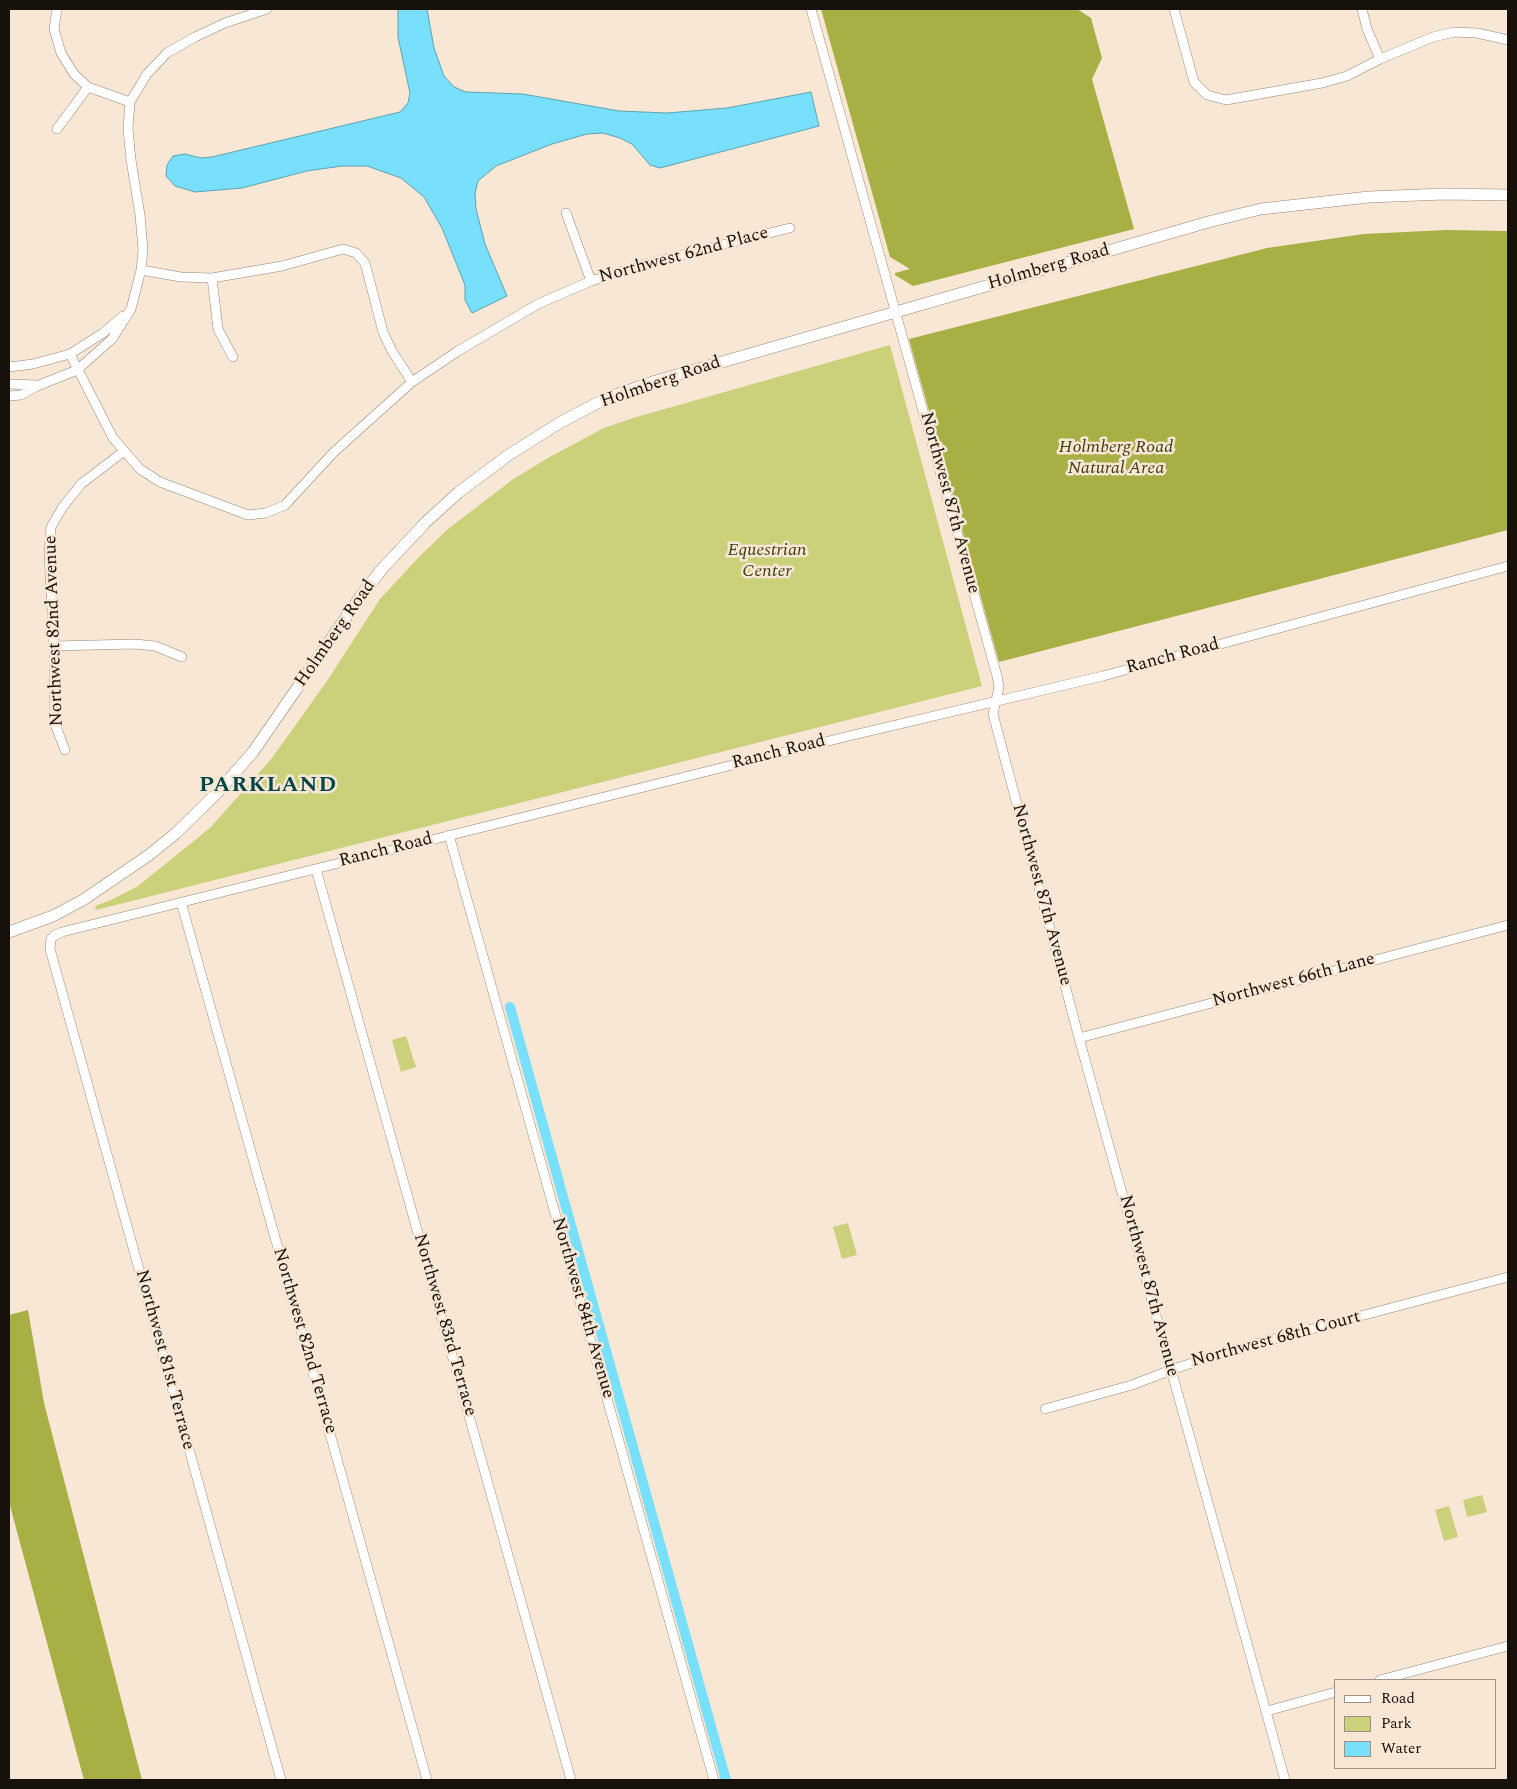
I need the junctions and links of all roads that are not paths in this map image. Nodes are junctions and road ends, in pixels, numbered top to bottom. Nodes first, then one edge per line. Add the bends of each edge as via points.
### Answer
1 (57, 9) edge
2 (267, 9) edge
3 (811, 9) edge
4 (1174, 9) edge
5 (1362, 9) edge
6 (1508, 40) edge
7 (1380, 59) junction
8 (88, 87) junction
9 (130, 102) junction
10 (57, 129) dead end
11 (1508, 195) edge
12 (566, 213) dead end
13 (790, 228) dead end
14 (140, 270) junction
15 (212, 278) junction
16 (591, 281) junction
17 (131, 309) junction
18 (896, 312) junction
19 (70, 354) junction
20 (234, 357) dead end
21 (13, 366) edge
22 (77, 370) junction
23 (412, 382) junction
24 (9, 384) edge
25 (18, 384) junction
26 (37, 386) junction
27 (9, 396) edge
28 (123, 452) junction
29 (1508, 566) edge
30 (54, 646) junction
31 (182, 657) dead end
32 (995, 700) junction
33 (65, 750) dead end
34 (449, 836) junction
35 (316, 869) junction
36 (181, 902) junction
37 (1508, 925) edge
38 (9, 932) edge
39 (51, 940) joint
40 (1079, 1038) junction
41 (1508, 1277) edge
42 (1170, 1370) junction
43 (1046, 1409) dead end
44 (1508, 1646) edge
45 (1384, 1679) edge
46 (1334, 1693) edge
47 (1266, 1711) junction
48 (280, 1780) edge
49 (427, 1780) edge
50 (571, 1780) edge
51 (714, 1780) edge
52 (1285, 1780) edge

1 - 8 street via 54,28 62,53 74,74
2 - 9 street via 225,23 167,53 147,74
3 - 18 street, Northwest 87th Avenue
4 - 7 street via 1194,82 1207,95 1226,100 1322,83 1347,76
5 - 7 street
6 - 7 street via 1477,32 1454,32 1433,37
8 - 9 street
8 - 10 street
9 - 14 street via 128,129 143,250
11 - 18 street, Holmberg Road via 1369,197 1261,209
12 - 16 street
13 - 16 street, Northwest 62nd Place via 645,264
14 - 15 street
14 - 17 street
15 - 20 street via 218,329
15 - 23 street via 282,266 343,249 356,253 365,263 383,332
16 - 23 street, Northwest 62nd Place via 538,304
17 - 19 street via 103,333
17 - 22 street via 112,338
18 - 32 street, Northwest 87th Avenue via 997,676 999,687
18 - 38 street, Holmberg Road via 607,398 510,454 459,492 382,569 350,610 253,752 197,814 113,882 53,916
19 - 21 street
19 - 22 street
21 - 25 street
22 - 26 street
22 - 28 street via 112,438
23 - 28 street, Northwest 62nd Place via 334,452 285,504 266,514 248,515 160,482
24 - 25 street
25 - 26 street
26 - 27 street via 21,395
28 - 30 street, Northwest 82nd Avenue via 81,484 51,527 49,554
29 - 32 street, Ranch Road via 1103,676
30 - 31 street via 135,644 155,646
30 - 33 street, Northwest 82nd Avenue via 55,724
32 - 34 street, Ranch Road
32 - 40 street, Northwest 87th Avenue via 993,714
34 - 35 street, Ranch Road
34 - 51 street, Northwest 84th Avenue
35 - 36 street, Ranch Road
35 - 50 street, Northwest 83rd Terrace
36 - 39 street, Ranch Road via 62,932
36 - 49 street, Northwest 82nd Terrace
37 - 40 street, Northwest 66th Lane
39 - 48 street, Northwest 81st Terrace via 50,949
40 - 42 street, Northwest 87th Avenue
41 - 42 street, Northwest 68th Court via 1228,1351
42 - 43 street, Northwest 68th Court via 1132,1385
42 - 47 street, Northwest 87th Avenue
44 - 45 street
46 - 47 street
47 - 52 street, Northwest 87th Avenue

